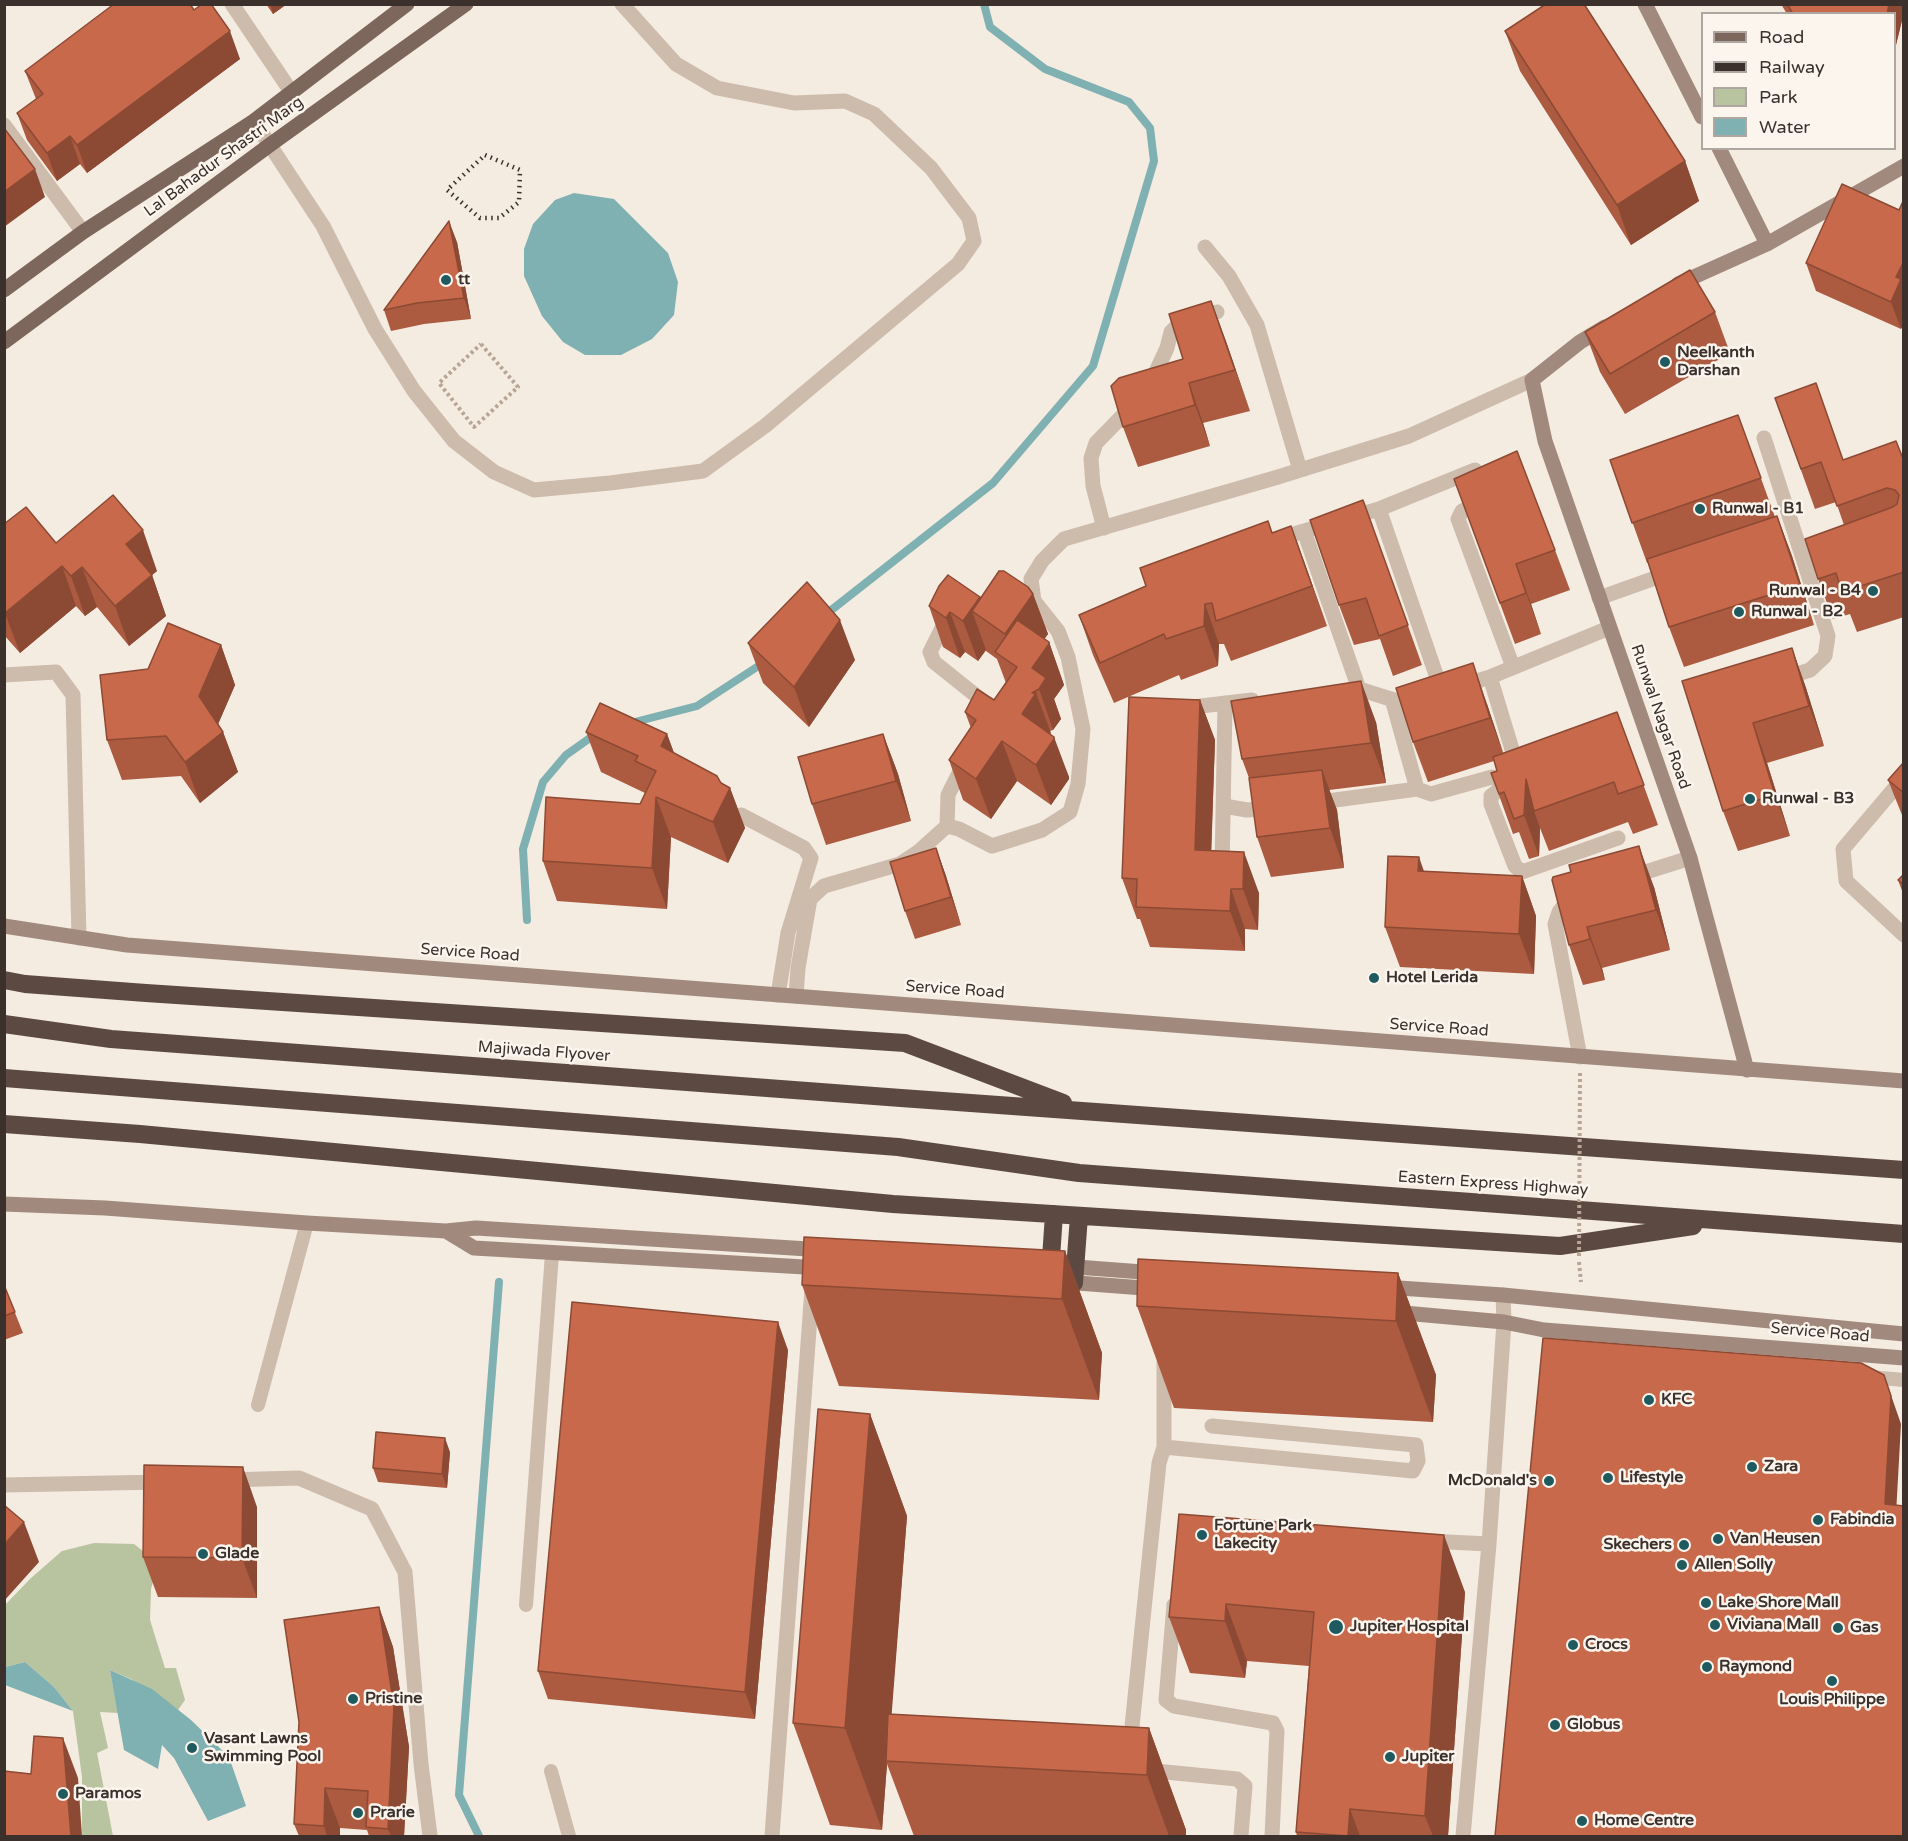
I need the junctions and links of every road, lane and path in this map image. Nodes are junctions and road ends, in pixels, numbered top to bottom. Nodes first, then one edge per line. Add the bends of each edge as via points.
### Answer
1 (232, 4) edge
2 (407, 4) edge
3 (466, 4) edge
4 (622, 4) edge
5 (1645, 4) edge
6 (292, 93) junction
7 (1701, 115) edge
8 (254, 121) junction
9 (4, 125) edge
10 (271, 144) junction
11 (1720, 150) edge
12 (1904, 166) edge
13 (83, 232) junction
14 (1767, 244) junction
15 (1205, 247) dead end
16 (4, 290) edge
17 (1666, 291) edge
18 (1217, 312) edge
19 (1618, 319) edge
20 (4, 342) edge
21 (1532, 380) junction
22 (474, 427) joint
23 (1764, 438) dead end
24 (1300, 470) junction
25 (1475, 470) edge
26 (1495, 498) edge
27 (1379, 509) junction
28 (1104, 528) junction
29 (1304, 531) junction
30 (1260, 544) edge
31 (1681, 570) edge
32 (1599, 598) junction
33 (1014, 601) edge
34 (1034, 601) junction
35 (956, 608) edge
36 (1609, 628) junction
37 (1513, 667) junction
38 (4, 675) edge
39 (1490, 677) junction
40 (1769, 683) edge
41 (1359, 689) junction
42 (1442, 692) junction
43 (1326, 693) edge
44 (1270, 699) edge
45 (1392, 699) junction
46 (1225, 703) junction
47 (1167, 710) edge
48 (983, 724) edge
49 (968, 754) edge
50 (1904, 777) edge
51 (1521, 781) junction
52 (1417, 789) junction
53 (1224, 806) junction
54 (741, 815) dead end
55 (947, 826) junction
56 (1618, 838) dead end
57 (1690, 858) junction
58 (1222, 873) edge
59 (1616, 882) edge
60 (1585, 891) edge
61 (4, 926) edge
62 (1904, 935) edge
63 (80, 938) junction
64 (4, 980) edge
65 (778, 995) junction
66 (796, 996) junction
67 (4, 1024) edge
68 (1580, 1057) junction
69 (1747, 1070) junction
70 (1580, 1072) dead end
71 (4, 1078) edge
72 (1904, 1081) edge
73 (1081, 1110) junction
74 (4, 1124) edge
75 (1904, 1170) edge
76 (4, 1204) edge
77 (1054, 1214) junction
78 (1079, 1216) junction
79 (1728, 1221) junction
80 (307, 1223) junction
81 (446, 1231) junction
82 (1904, 1234) edge
83 (814, 1249) junction
84 (838, 1251) edge
85 (552, 1254) junction
86 (1579, 1256) dead end
87 (813, 1268) junction
88 (837, 1269) edge
89 (1044, 1273) joint
90 (1075, 1275) junction
91 (1364, 1286) edge
92 (1503, 1295) junction
93 (1376, 1310) edge
94 (1504, 1322) junction
95 (1578, 1332) junction
96 (1904, 1334) edge
97 (1596, 1347) edge
98 (1164, 1352) edge
99 (1904, 1358) edge
100 (1856, 1376) edge
101 (1904, 1380) edge
102 (258, 1405) dead end
103 (1212, 1426) dead end
104 (1164, 1447) junction
105 (216, 1480) edge
106 (181, 1481) edge
107 (4, 1485) edge
108 (1416, 1544) edge
109 (1489, 1544) junction
110 (1175, 1594) edge
111 (526, 1605) dead end
112 (551, 1771) dead end
113 (430, 1836) edge
114 (569, 1836) edge
115 (772, 1836) edge
116 (1241, 1836) edge
117 (1272, 1836) edge
118 (1463, 1836) edge

1 - 6 street
2 - 6 main road, Lal Bahadur Shastri Marg
3 - 10 main road, Lal Bahadur Shastri Marg
4 - 10 street via 676,64 717,88 794,103 845,101 874,114 931,168 969,218 974,241 958,264 765,426 703,471 534,490 494,472 454,441 414,391 375,329 323,226
5 - 7 street
6 - 8 main road, Lal Bahadur Shastri Marg
8 - 10 street
8 - 13 main road, Lal Bahadur Shastri Marg
9 - 13 street
10 - 20 main road, Lal Bahadur Shastri Marg
11 - 14 street
12 - 14 street
13 - 16 main road, Lal Bahadur Shastri Marg
14 - 17 street
15 - 24 street via 1229,276 1257,325
18 - 28 street via 1179,324 1137,401 1096,443 1091,458 1093,486
19 - 21 street via 1580,342
21 - 24 street via 1409,436
21 - 32 street, Runwal Nagar Road via 1545,441
22 - 22 path via 518,387 481,344 439,383
23 - 40 street via 1788,535 1813,572 1828,636 1825,656 1810,670
24 - 28 street
25 - 27 street
26 - 37 street via 1462,511 1458,519
27 - 29 street
27 - 42 street
28 - 34 street via 1064,539 1042,561 1031,579
29 - 30 street
29 - 41 street
31 - 32 street
32 - 36 street, Runwal Nagar Road
33 - 34 street
34 - 55 street via 1058,631 1068,657 1083,729 1078,784 1070,812 1042,830 992,846
35 - 48 street via 950,611 930,652 934,662 984,702 988,714
36 - 37 street
36 - 57 street, Runwal Nagar Road
37 - 39 street
38 - 63 street via 56,672 73,695
39 - 42 street
39 - 51 street
41 - 43 street
41 - 45 street
42 - 45 street
44 - 46 street
45 - 52 street
46 - 47 street
46 - 53 street
49 - 55 street via 948,795
50 - 62 street via 1844,849 1846,880
51 - 52 street via 1492,777 1431,794
51 - 56 street via 1491,796 1491,804 1515,866 1522,872
52 - 53 street via 1247,810
53 - 58 street
54 - 65 street via 804,848 811,858 788,933
55 - 66 street via 900,864 824,886 810,899
57 - 59 street
57 - 69 street, Runwal Nagar Road
60 - 68 street via 1568,900 1555,924
61 - 63 street, Service Road
63 - 65 street, Service Road via 127,945
64 - 73 highway via 158,994 905,1042
65 - 66 street, Service Road
66 - 68 street, Service Road
67 - 73 highway, Majiwada Flyover via 111,1039
68 - 69 street, Service Road
69 - 72 street, Service Road
70 - 86 path, bridge
71 - 79 highway, Eastern Express Highway via 898,1147 1079,1173
73 - 75 highway
74 - 77 highway via 893,1204
76 - 80 street
77 - 78 highway
77 - 89 highway
78 - 79 highway via 1560,1246
78 - 90 highway
79 - 82 highway, Eastern Express Highway
80 - 81 street
80 - 102 lane
81 - 83 street via 476,1228
81 - 85 street via 474,1248
83 - 84 street
83 - 87 street
85 - 87 street
85 - 111 lane
87 - 88 street
87 - 115 street
89 - 90 street
90 - 90 street via 1167,1274 1166,1295
91 - 92 street, Service Road
92 - 94 street
92 - 96 street, Service Road
93 - 94 street, Service Road
94 - 95 street, Service Road via 1544,1335
94 - 109 street
95 - 97 lane
95 - 99 street, Service Road
98 - 104 street
100 - 101 lane
103 - 104 street via 1416,1445 1418,1461 1413,1471
104 - 116 street via 1159,1462 1129,1755 1137,1769 1237,1779 1245,1786
105 - 113 street via 299,1478 372,1509 405,1572
106 - 107 street
108 - 109 street
109 - 118 street
110 - 117 street via 1166,1700 1174,1706 1273,1723 1277,1731
112 - 114 lane

